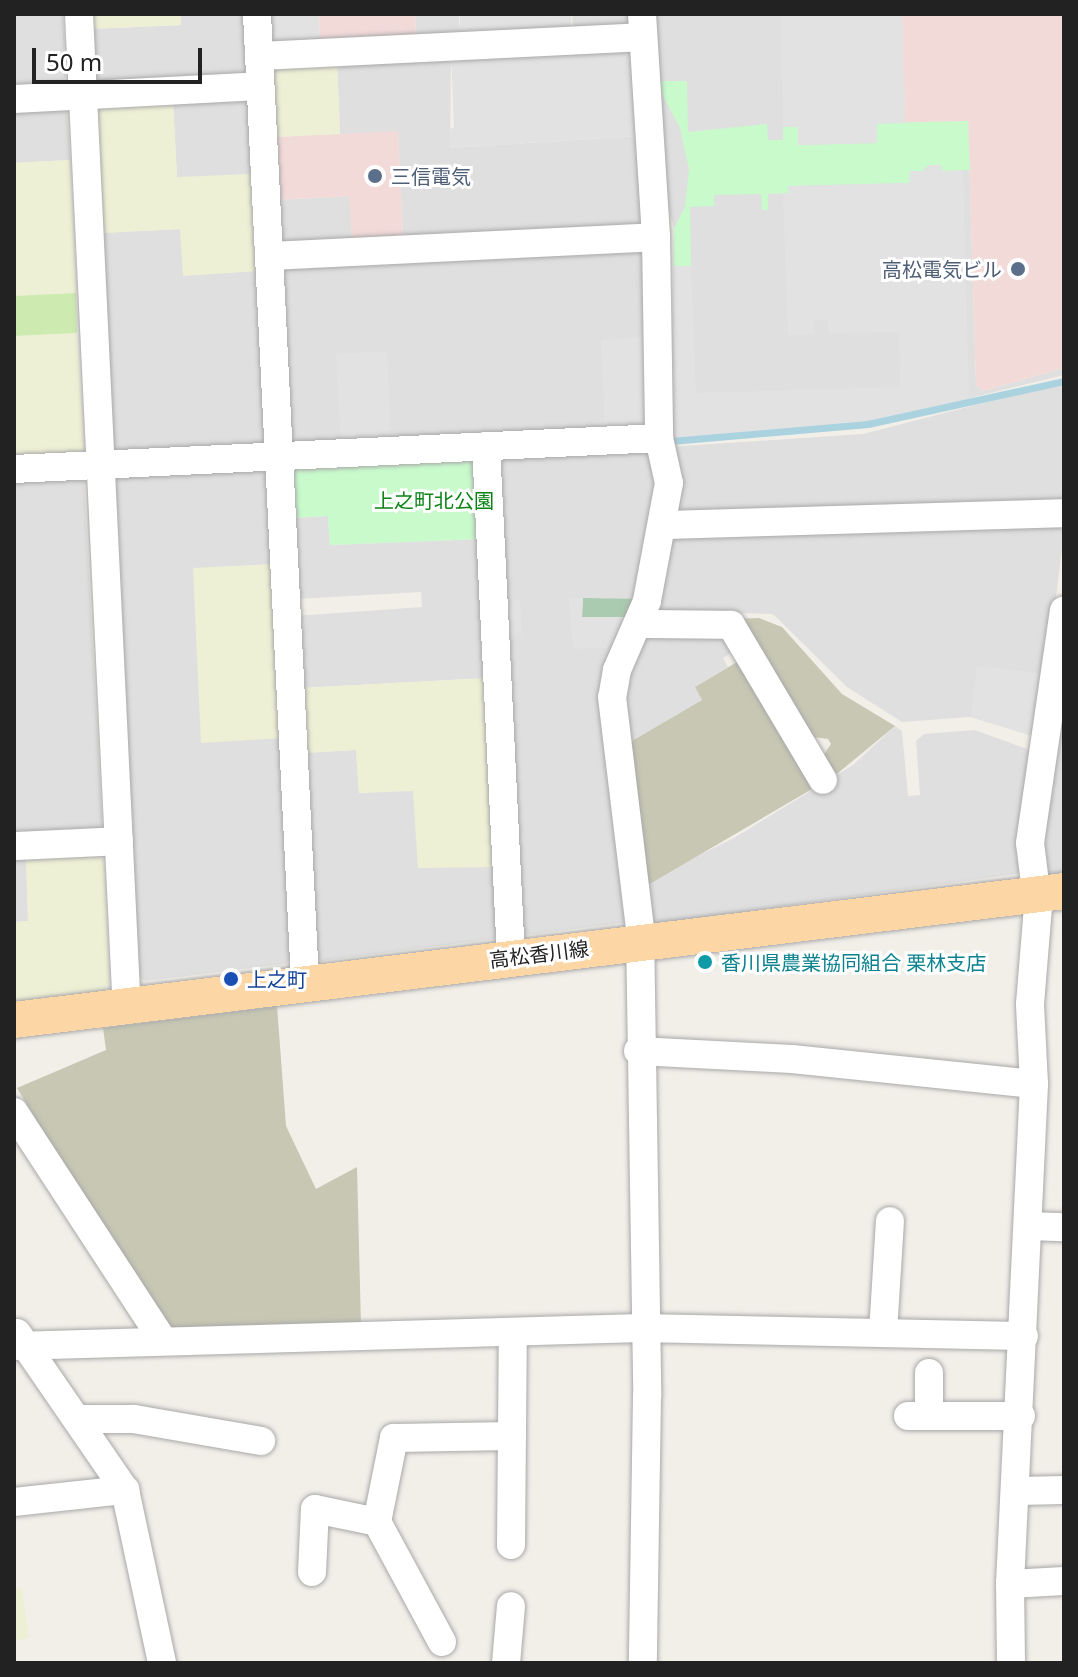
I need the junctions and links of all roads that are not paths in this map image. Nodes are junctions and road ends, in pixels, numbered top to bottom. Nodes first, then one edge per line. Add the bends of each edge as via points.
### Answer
1 (79, 14) edge
2 (257, 14) edge
3 (642, 26) edge
4 (259, 56) junction
5 (260, 86) junction
6 (83, 96) junction
7 (14, 99) edge
8 (656, 237) junction
9 (269, 256) junction
10 (659, 438) junction
11 (486, 446) junction
12 (278, 456) junction
13 (99, 464) junction
14 (14, 469) edge
15 (1064, 513) edge
16 (664, 525) junction
17 (1064, 610) edge
18 (638, 624) junction
19 (1060, 666) edge
20 (823, 780) dead end
21 (119, 841) junction
22 (14, 846) edge
23 (1050, 892) edge
24 (639, 942) junction
25 (511, 957) junction
26 (305, 983) junction
27 (132, 1005) junction
28 (14, 1020) edge
29 (638, 1051) junction
30 (1034, 1084) junction
31 (14, 1112) edge
32 (890, 1221) dead end
33 (1028, 1226) junction
34 (1064, 1227) edge
35 (642, 1328) junction
36 (513, 1332) junction
37 (883, 1332) junction
38 (1024, 1336) junction
39 (18, 1339) edge
40 (163, 1341) junction
41 (929, 1373) dead end
42 (1021, 1416) junction
43 (78, 1419) junction
44 (512, 1436) junction
45 (261, 1441) dead end
46 (125, 1490) junction
47 (1064, 1490) edge
48 (1018, 1491) junction
49 (14, 1502) edge
50 (377, 1522) junction
51 (511, 1545) dead end
52 (312, 1572) dead end
53 (1064, 1581) edge
54 (1010, 1584) junction
55 (511, 1606) dead end
56 (442, 1642) dead end
57 (162, 1663) edge
58 (506, 1663) edge
59 (643, 1663) edge
60 (1011, 1663) edge

1 - 6 street
2 - 4 street
3 - 4 street
3 - 8 street
4 - 5 street
5 - 6 street
5 - 9 street
6 - 7 street
6 - 13 street
8 - 9 street
8 - 10 street
9 - 12 street
10 - 11 street
10 - 16 street via 669,483
11 - 12 street
11 - 25 street
12 - 13 street
12 - 26 street
13 - 14 street
13 - 21 street
15 - 16 street
16 - 18 street
17 - 19 street
18 - 20 street via 731,625 737,656 816,747
18 - 24 street via 617,670 612,697
19 - 23 street via 1030,843
21 - 22 street
21 - 27 street via 126,992
23 - 24 main road, 高松香川線
23 - 30 street via 1030,1004
24 - 25 main road, 高松香川線
24 - 29 street
25 - 26 main road, 高松香川線
26 - 27 main road, 高松香川線
27 - 28 main road, 高松香川線
29 - 30 street via 792,1059
29 - 35 street
30 - 33 street
31 - 40 street
32 - 37 street
33 - 34 street
33 - 38 street
35 - 36 street
35 - 37 street
35 - 59 street via 647,1396
36 - 40 street
36 - 44 street
37 - 38 street
38 - 42 street
39 - 40 street
39 - 43 street
41 - 42 street via 918,1416
42 - 48 street
43 - 45 street via 134,1419
43 - 46 street
44 - 50 street via 394,1438
44 - 51 street
46 - 49 street
46 - 57 street
47 - 48 street
48 - 54 street
50 - 52 street via 315,1509
50 - 56 street
53 - 54 street
54 - 60 street
55 - 58 street

